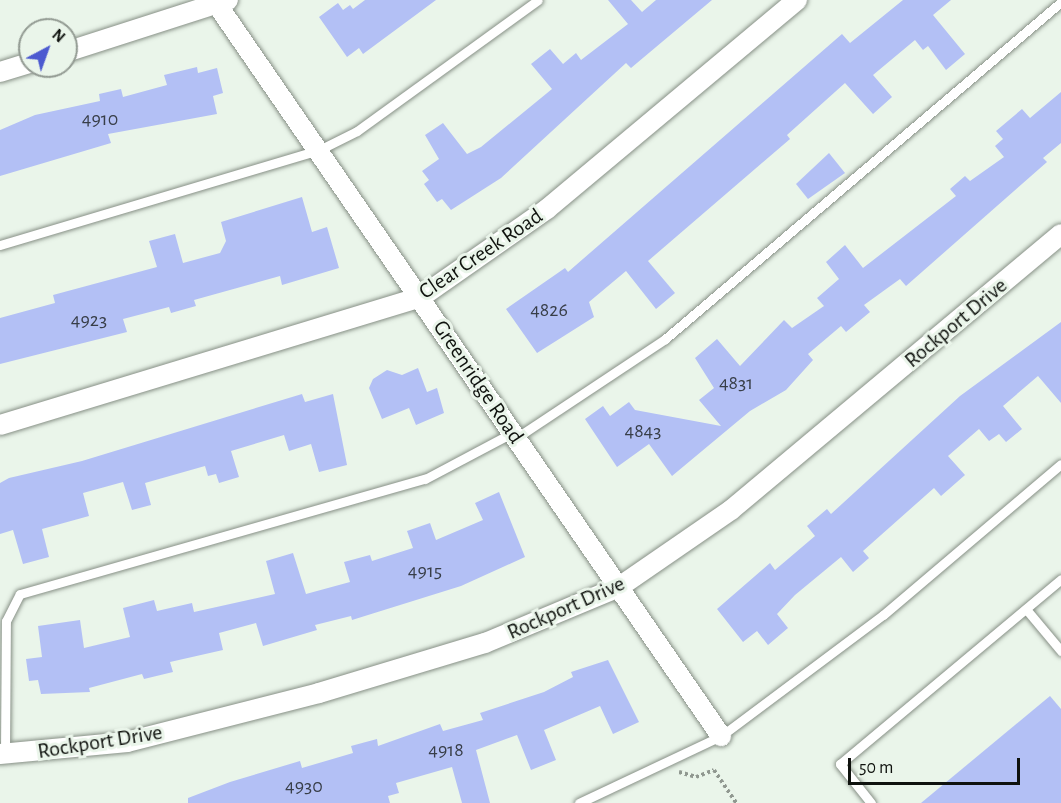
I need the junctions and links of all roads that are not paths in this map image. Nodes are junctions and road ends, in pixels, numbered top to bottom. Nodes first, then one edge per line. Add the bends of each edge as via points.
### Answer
1 (538, 0) edge
2 (797, 0) edge
3 (219, 2) edge
4 (1061, 2) edge
5 (78, 48) edge
6 (18, 67) edge
7 (0, 72) edge
8 (319, 150) junction
9 (1061, 234) edge
10 (0, 245) edge
11 (421, 297) junction
12 (0, 424) edge
13 (514, 436) junction
14 (1061, 464) edge
15 (1061, 579) edge
16 (619, 587) junction
17 (1026, 609) junction
18 (1061, 651) edge
19 (721, 736) junction
20 (3, 754) edge
21 (579, 803) edge
22 (871, 803) edge

1 - 8 lane via 357,131
2 - 11 street, Clear Creek Road via 548,209
3 - 5 street
3 - 8 street, Greenridge Road
4 - 13 lane via 665,339
6 - 7 street
8 - 10 lane
8 - 11 street, Greenridge Road
9 - 16 street, Rockport Drive via 730,510
11 - 12 street, Clear Creek Road
11 - 13 street, Greenridge Road
13 - 16 street, Greenridge Road
13 - 20 lane via 424,480 20,594 6,621
14 - 19 lane via 883,615
15 - 17 lane
16 - 19 street, Greenridge Road
16 - 20 street, Rockport Drive via 485,643 319,693 127,742
17 - 18 lane
17 - 22 lane via 840,764
19 - 21 lane

